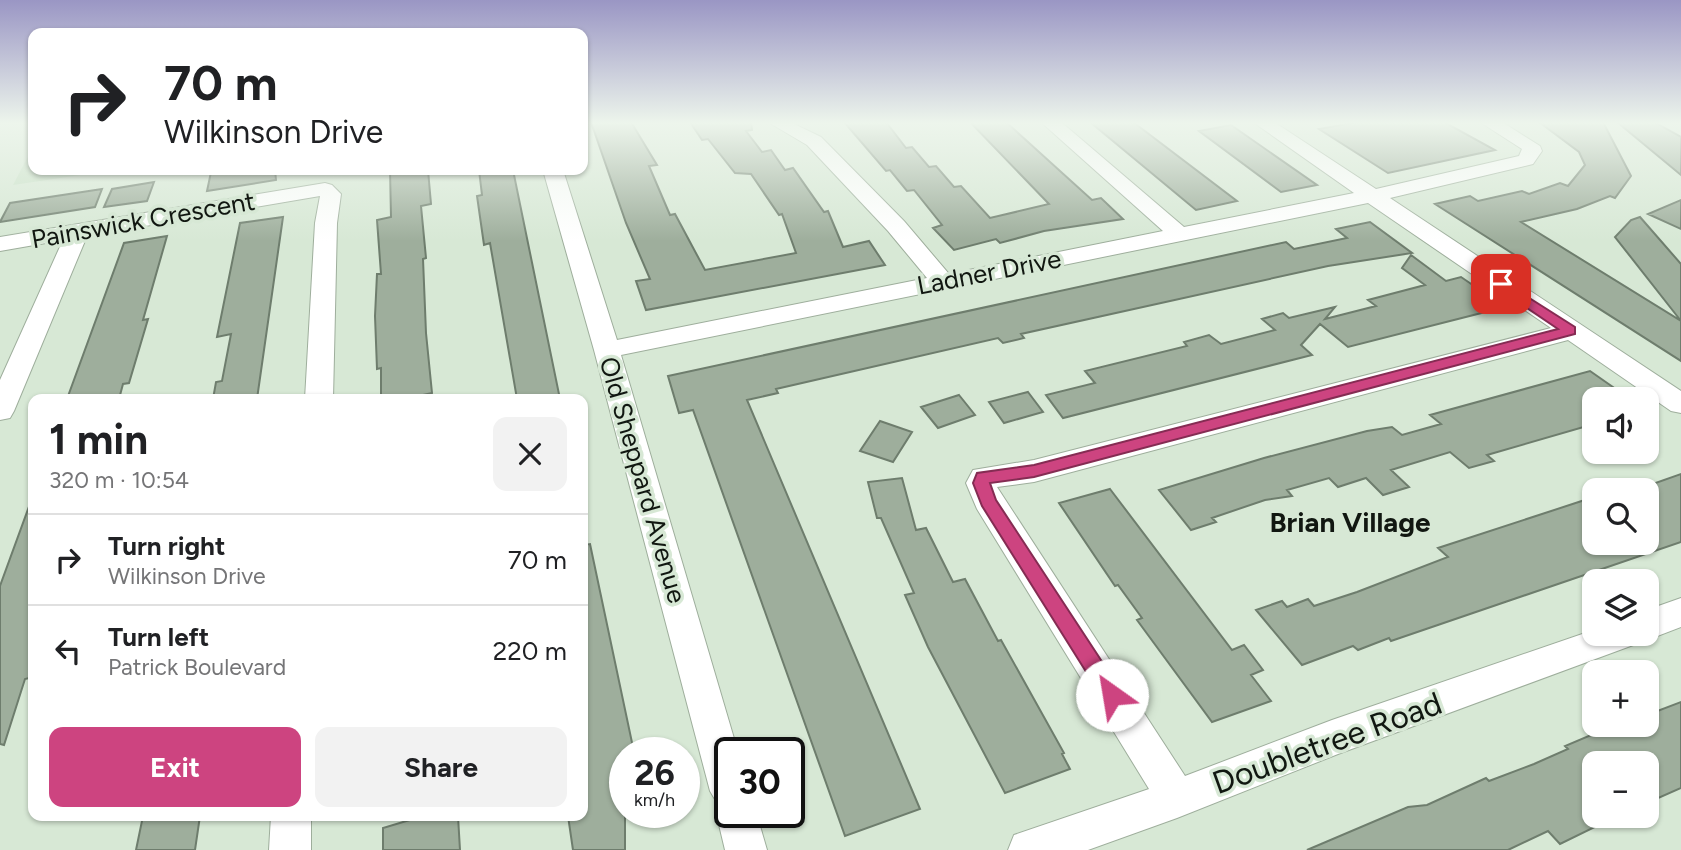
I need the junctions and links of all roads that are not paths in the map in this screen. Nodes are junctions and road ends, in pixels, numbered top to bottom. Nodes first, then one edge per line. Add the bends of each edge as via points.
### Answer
1 (834, 162) edge
2 (1096, 162) edge
3 (1321, 162) edge
4 (1519, 162) edge
5 (554, 175) edge
6 (1372, 196) junction
7 (78, 232) junction
8 (1179, 234) junction
9 (0, 244) edge
10 (942, 281) junction
11 (1570, 331) junction
12 (607, 350) junction
13 (319, 394) edge
14 (1681, 404) edge
15 (0, 411) edge
16 (1681, 612) edge
17 (1659, 620) edge
18 (1590, 646) edge
19 (715, 737) edge
20 (1177, 799) junction
21 (291, 821) edge
22 (740, 828) edge
23 (290, 850) edge
24 (746, 850) edge
25 (1029, 850) edge

1 - 10 street
2 - 8 street
3 - 6 street
4 - 6 street, Ladner Drive
5 - 12 street, Old Sheppard Avenue
6 - 8 street, Ladner Drive
6 - 11 street
7 - 9 street, Painswick Crescent
7 - 13 street, Painswick Crescent via 325,190 331,194
7 - 15 street
8 - 10 street, Ladner Drive
10 - 12 street, Ladner Drive
11 - 14 street
11 - 20 street via 1034,471 983,478 988,501
12 - 19 street, Old Sheppard Avenue
16 - 17 street
18 - 20 street, Doubletree Road
20 - 25 street, Doubletree Road
21 - 23 street
22 - 24 street

